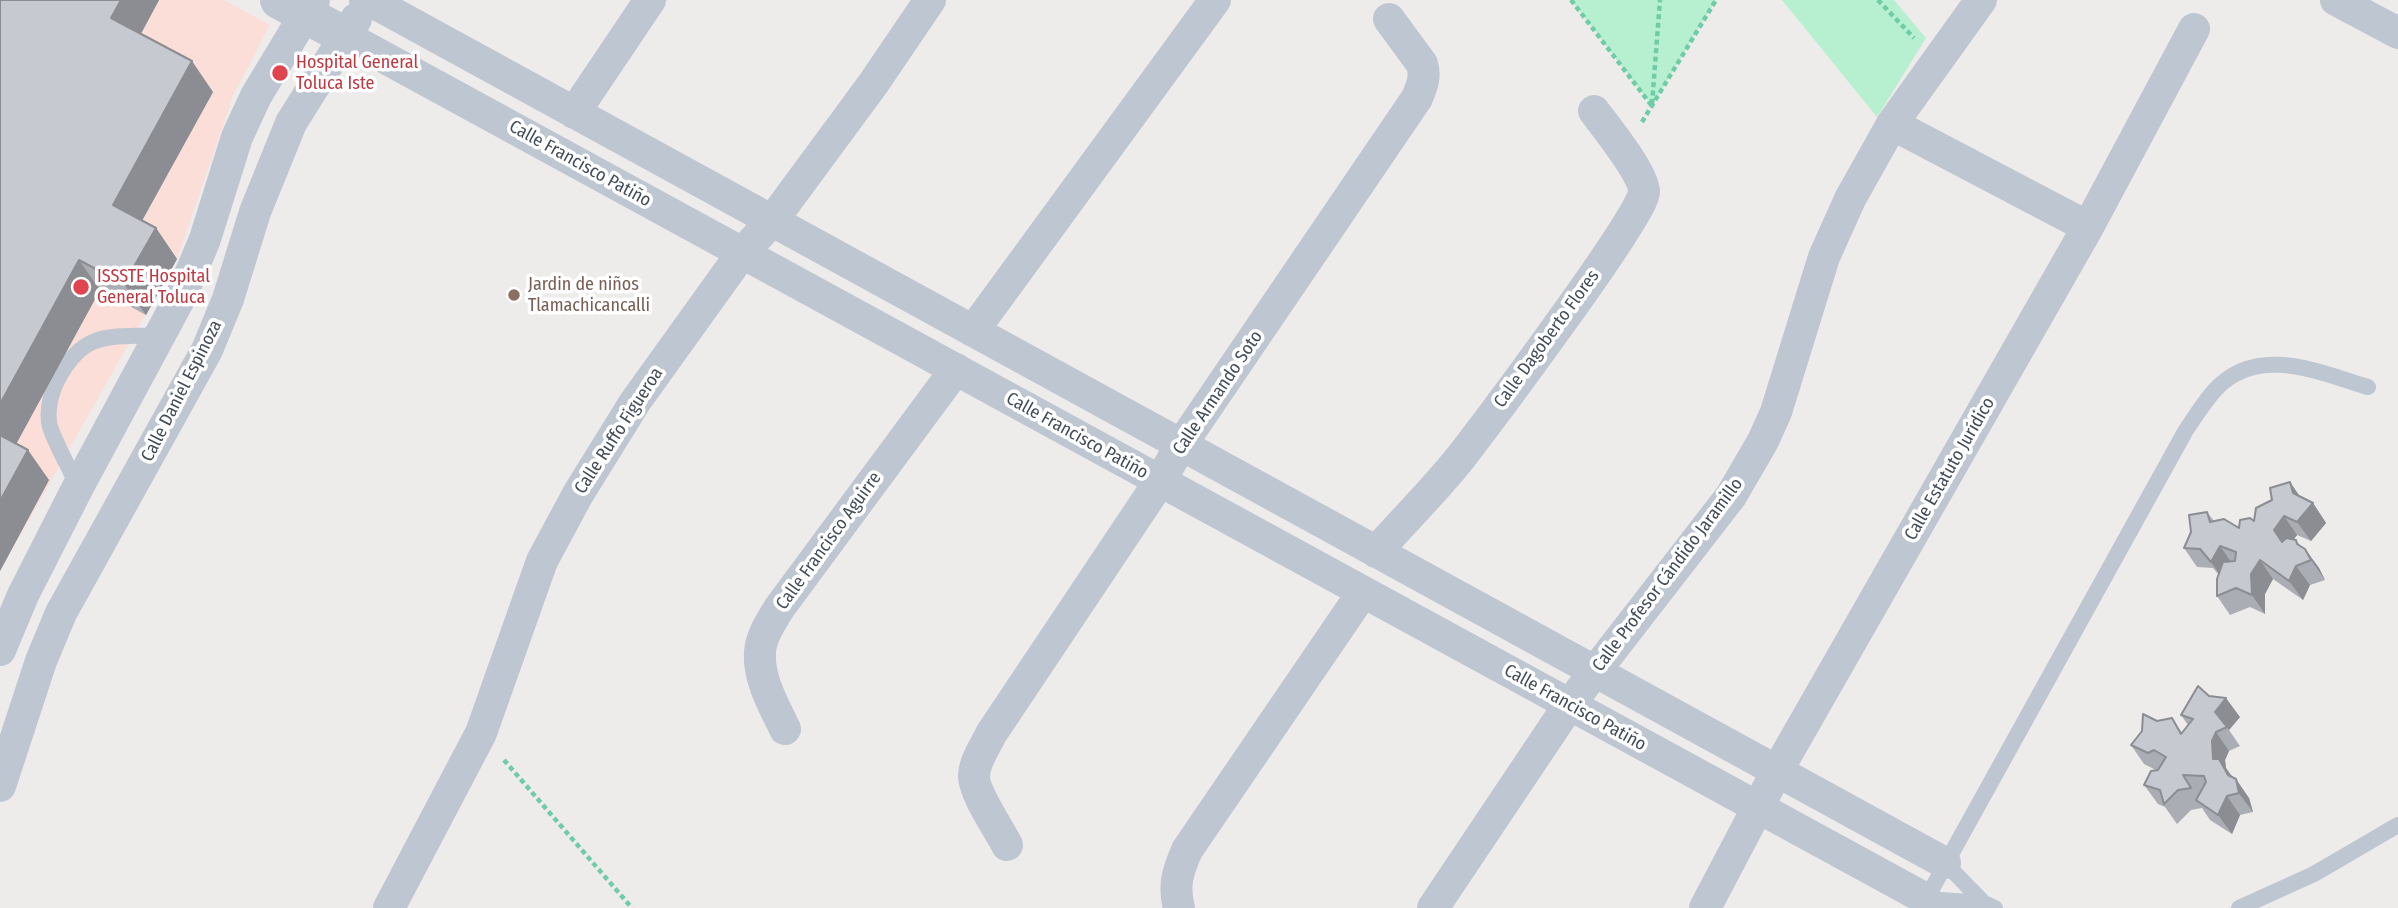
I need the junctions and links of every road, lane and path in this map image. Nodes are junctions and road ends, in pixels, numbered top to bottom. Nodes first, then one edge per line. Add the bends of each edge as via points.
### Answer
1 (369, 0) edge
2 (650, 0) edge
3 (930, 0) edge
4 (1215, 0) edge
5 (1571, 0) edge
6 (1660, 0) edge
7 (1716, 0) edge
8 (1878, 0) edge
9 (1981, 0) edge
10 (2336, 0) edge
11 (299, 5) edge
12 (1389, 19) dead end
13 (2194, 29) dead end
14 (2398, 33) edge
15 (345, 36) junction
16 (1938, 64) junction
17 (1652, 106) junction
18 (1594, 111) dead end
19 (574, 113) junction
20 (1892, 124) junction
21 (1624, 153) junction
22 (772, 221) junction
23 (2088, 227) junction
24 (742, 253) junction
25 (973, 331) junction
26 (160, 335) junction
27 (956, 369) junction
28 (2368, 387) dead end
29 (1181, 445) junction
30 (1160, 481) junction
31 (78, 487) junction
32 (1376, 552) junction
33 (1363, 592) junction
34 (23, 595) junction
35 (61, 613) junction
36 (0, 650) edge
37 (1596, 672) junction
38 (1569, 705) junction
39 (785, 729) dead end
40 (481, 733) junction
41 (1777, 771) junction
42 (0, 786) edge
43 (1758, 808) junction
44 (2398, 825) edge
45 (1007, 845) dead end
46 (1945, 863) junction
47 (1924, 903) edge
48 (1989, 906) edge
49 (389, 908) edge
50 (632, 908) edge
51 (1179, 908) edge
52 (1433, 908) edge
53 (1705, 908) edge
54 (2239, 908) edge

1 - 15 street, Calle Daniel Espinoza
1 - 19 street
2 - 19 street
3 - 22 street, Calle Ruffo Figueroa
4 - 25 street
5 - 17 path
6 - 17 path
7 - 17 path
8 - 16 path
9 - 16 street, Calle Profesor Cándido Jaramillo
10 - 14 street
11 - 15 street, Calle Francisco Patiño
11 - 26 street via 237,137 205,239
12 - 29 street, Calle Armando Soto via 1422,64 1418,98
13 - 23 street, Calle Estatuto Jurídico
15 - 24 street, Calle Francisco Patiño
15 - 35 street, Calle Daniel Espinoza via 292,123 207,350
16 - 20 street, Calle Profesor Cándido Jaramillo
17 - 21 path
18 - 21 street, Calle Dagoberto Flores
19 - 22 street
20 - 23 street
20 - 37 street, Calle Profesor Cándido Jaramillo via 1824,257 1763,441 1731,496
21 - 32 street, Calle Dagoberto Flores via 1644,190 1635,214 1460,458
22 - 24 street, Calle Ruffo Figueroa
22 - 25 street
23 - 41 street, Calle Estatuto Jurídico
24 - 27 street, Calle Francisco Patiño
24 - 40 street, Calle Ruffo Figueroa via 635,402 578,494 542,561
25 - 29 street
26 - 31 street
26 - 31 lane via 85,344 66,365 52,395 50,425
27 - 30 street, Calle Francisco Patiño
27 - 39 street, Calle Francisco Aguirre via 768,627 760,652 765,687
28 - 46 lane via 2296,365 2260,364 2230,377 2215,390 2186,430
29 - 30 street, Calle Armando Soto
29 - 32 street
30 - 33 street, Calle Francisco Patiño
30 - 45 street, Calle Armando Soto via 978,758 974,777 978,790
31 - 34 street
32 - 37 street
33 - 38 street, Calle Francisco Patiño
33 - 51 street via 1187,850 1175,887
34 - 35 street
34 - 36 street
35 - 42 street, Calle Daniel Espinoza
37 - 38 street, Calle Profesor Cándido Jaramillo
37 - 41 street
38 - 43 street, Calle Francisco Patiño
38 - 52 street, Calle Profesor Cándido Jaramillo
40 - 49 street, Calle Ruffo Figueroa
40 - 50 path
41 - 43 street, Calle Estatuto Jurídico
41 - 46 street
43 - 47 street, Calle Francisco Patiño
43 - 53 street, Calle Estatuto Jurídico
44 - 54 lane via 2314,874
46 - 47 lane
46 - 48 lane
47 - 48 lane

